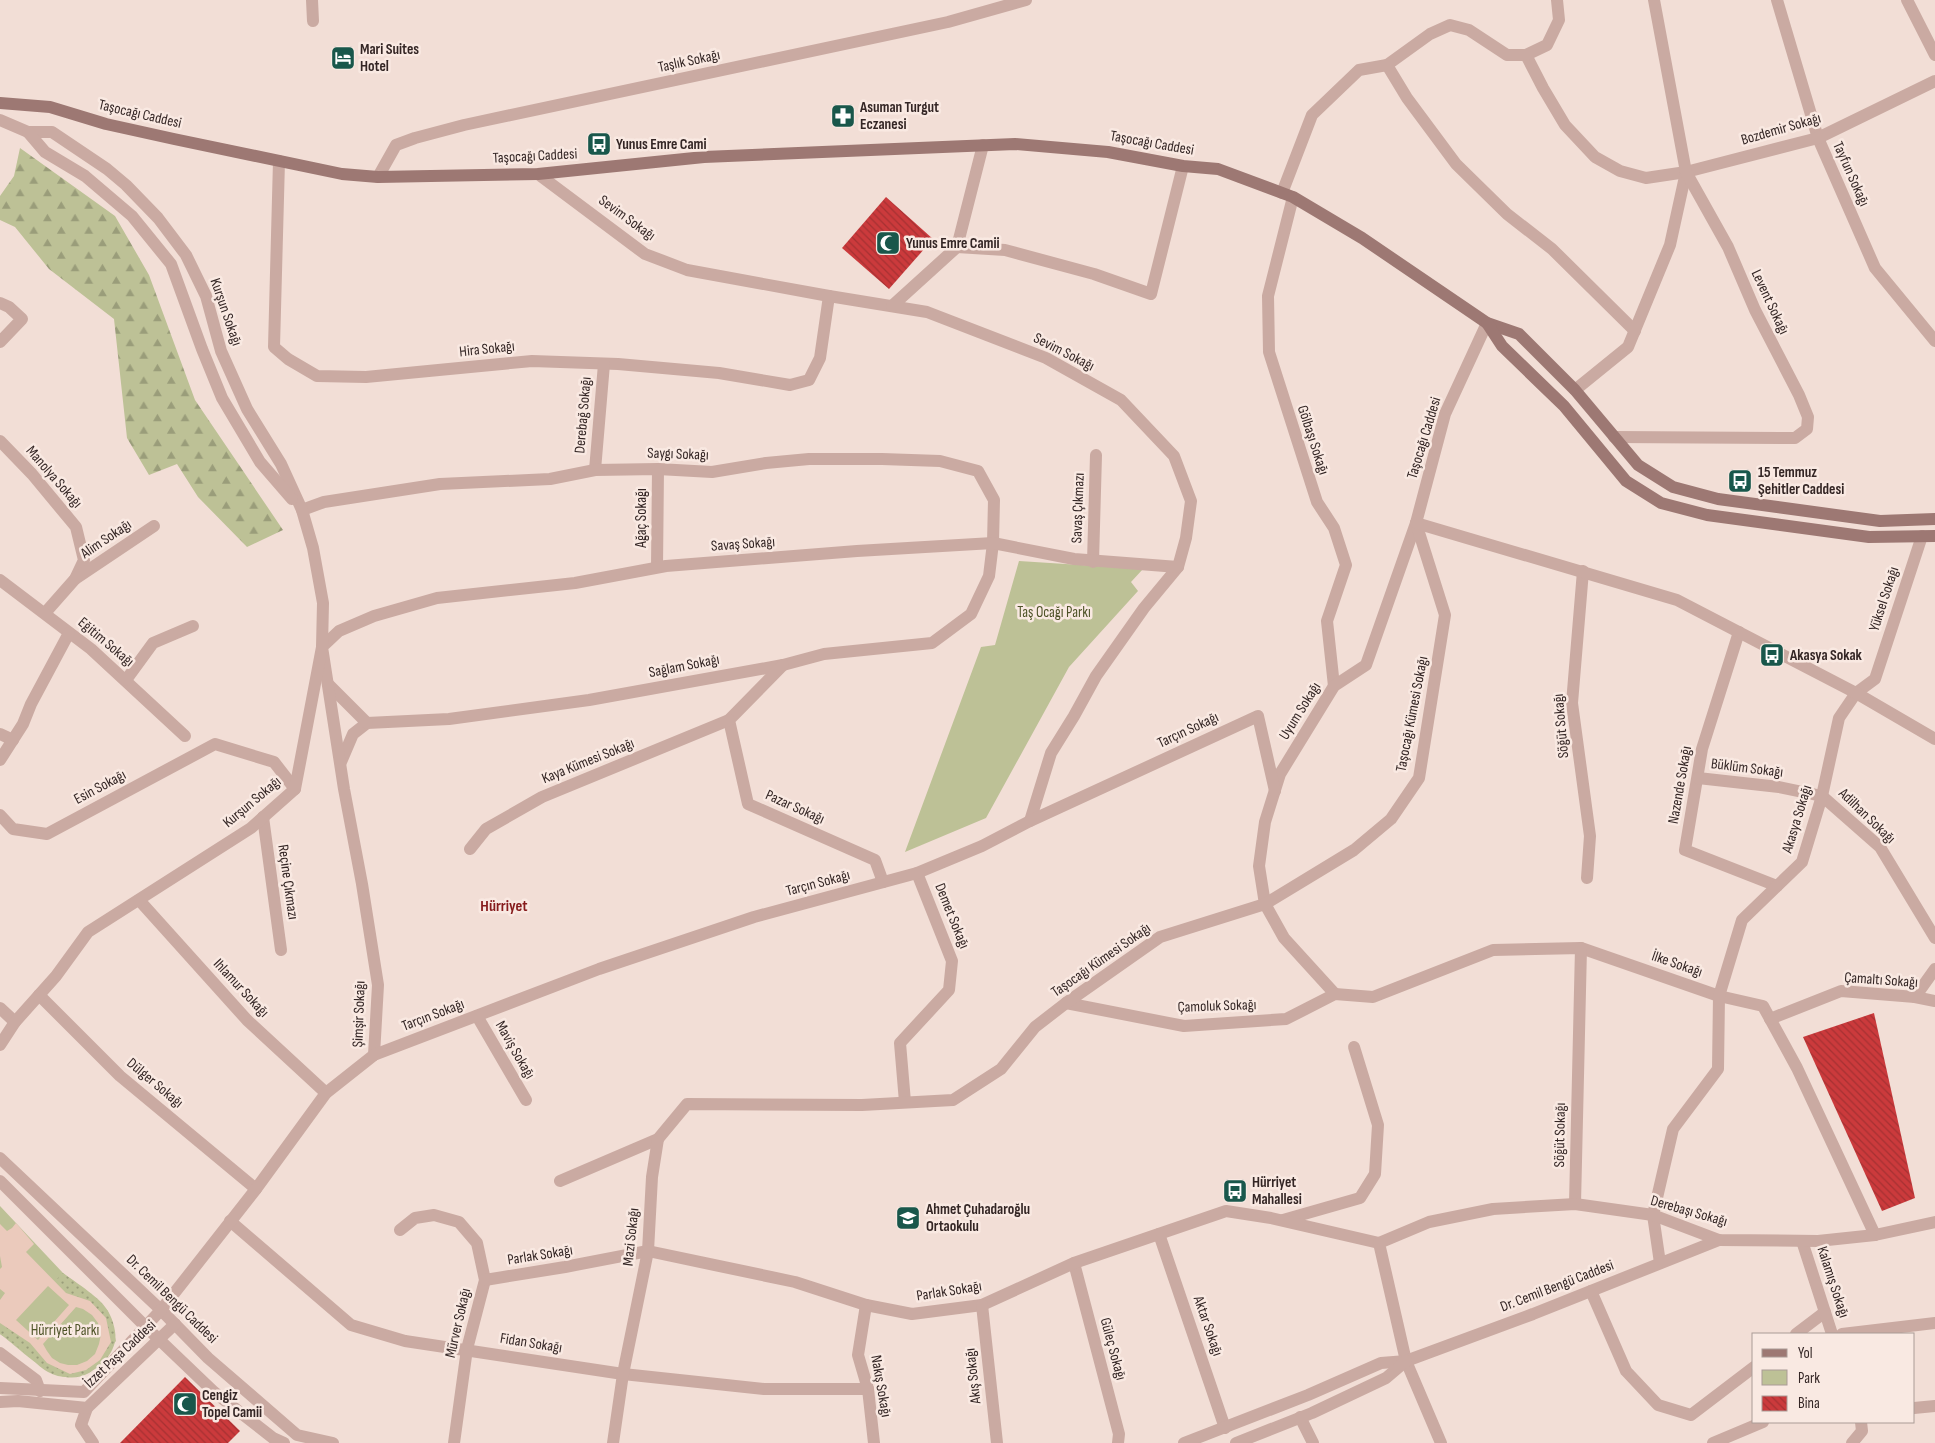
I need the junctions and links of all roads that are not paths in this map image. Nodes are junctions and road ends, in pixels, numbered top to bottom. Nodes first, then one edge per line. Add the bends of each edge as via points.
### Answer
1 (312, 0) edge
2 (1026, 0) edge
3 (1558, 0) edge
4 (1654, 0) edge
5 (1777, 0) edge
6 (1907, 0) edge
7 (313, 21) dead end
8 (1526, 55) junction
9 (1935, 55) edge
10 (1387, 65) junction
11 (1935, 80) edge
12 (0, 103) edge
13 (0, 120) edge
14 (28, 132) junction
15 (1818, 138) junction
16 (983, 145) junction
17 (279, 161) junction
18 (1183, 166) junction
19 (1686, 172) junction
20 (538, 174) junction
21 (378, 177) junction
22 (1287, 195) junction
23 (958, 247) junction
24 (829, 296) junction
25 (0, 303) edge
26 (892, 306) junction
27 (1487, 323) junction
28 (1635, 331) junction
29 (1935, 340) edge
30 (0, 342) edge
31 (604, 364) junction
32 (1575, 390) junction
33 (1614, 437) junction
34 (0, 441) edge
35 (1096, 455) dead end
36 (658, 469) junction
37 (595, 470) junction
38 (302, 510) junction
39 (1935, 519) edge
40 (1416, 523) junction
41 (154, 526) dead end
42 (1929, 536) edge
43 (993, 543) junction
44 (1092, 562) junction
45 (1178, 567) junction
46 (657, 568) junction
47 (1583, 571) junction
48 (75, 579) junction
49 (0, 580) edge
50 (45, 613) junction
51 (193, 626) dead end
52 (69, 632) junction
53 (1739, 632) junction
54 (322, 647) junction
55 (783, 665) junction
56 (126, 680) junction
57 (329, 685) junction
58 (1334, 686) junction
59 (1856, 693) junction
60 (729, 720) junction
61 (366, 723) junction
62 (0, 734) edge
63 (185, 736) dead end
64 (1935, 739) edge
65 (13, 740) junction
66 (0, 760) edge
67 (341, 762) junction
68 (1698, 778) junction
69 (295, 789) junction
70 (1275, 791) junction
71 (1822, 796) junction
72 (0, 815) edge
73 (263, 817) junction
74 (1030, 821) junction
75 (470, 849) dead end
76 (917, 873) junction
77 (1587, 878) dead end
78 (883, 882) junction
79 (1777, 886) junction
80 (139, 900) junction
81 (1265, 904) junction
82 (1935, 938) edge
83 (1581, 948) junction
84 (281, 950) dead end
85 (1935, 969) edge
86 (1335, 994) junction
87 (39, 995) junction
88 (1719, 996) junction
89 (1915, 997) junction
90 (1935, 1001) edge
91 (1066, 1003) junction
92 (0, 1008) edge
93 (477, 1016) junction
94 (1770, 1019) junction
95 (15, 1022) junction
96 (0, 1044) edge
97 (1354, 1046) dead end
98 (374, 1055) junction
99 (326, 1093) junction
100 (526, 1100) dead end
101 (905, 1102) junction
102 (658, 1139) junction
103 (0, 1158) edge
104 (0, 1180) edge
105 (560, 1181) dead end
106 (256, 1189) junction
107 (1575, 1204) junction
108 (1653, 1215) junction
109 (1281, 1220) junction
110 (230, 1221) junction
111 (1935, 1222) edge
112 (400, 1230) dead end
113 (1159, 1234) junction
114 (1875, 1235) junction
115 (1719, 1240) junction
116 (1802, 1240) junction
117 (1379, 1242) junction
118 (648, 1251) junction
119 (1074, 1263) junction
120 (1660, 1263) junction
121 (485, 1280) junction
122 (1590, 1291) junction
123 (866, 1305) junction
124 (982, 1306) junction
125 (161, 1310) junction
126 (1825, 1312) junction
127 (1935, 1323) edge
128 (175, 1324) junction
129 (145, 1326) junction
130 (1797, 1333) edge
131 (1832, 1333) edge
132 (1850, 1333) edge
133 (159, 1339) junction
134 (467, 1349) junction
135 (0, 1353) edge
136 (1406, 1361) junction
137 (1752, 1368) edge
138 (623, 1374) junction
139 (0, 1388) edge
140 (868, 1389) junction
141 (84, 1392) junction
142 (40, 1397) junction
143 (0, 1402) edge
144 (1935, 1406) edge
145 (87, 1408) junction
146 (1915, 1408) edge
147 (1300, 1417) junction
148 (1761, 1423) edge
149 (1861, 1423) edge
150 (1225, 1428) junction
151 (93, 1443) edge
152 (284, 1443) edge
153 (333, 1443) edge
154 (454, 1443) edge
155 (613, 1443) edge
156 (874, 1443) edge
157 (996, 1443) edge
158 (1118, 1443) edge
159 (1184, 1443) edge
160 (1236, 1443) edge
161 (1313, 1443) edge
162 (1441, 1443) edge
163 (1714, 1443) edge
164 (1852, 1443) edge

1 - 7 street
2 - 21 street, Taşlık Sokağı via 948,22 415,138 396,145
3 - 8 street via 1559,20 1547,45
4 - 19 street, Levent Sokağı
5 - 15 street, Tayfun Sokağı
6 - 9 street
8 - 10 street via 1507,55 1469,30 1450,25 1430,34
8 - 19 street, Bozdemir Sokağı via 1565,125 1595,157 1620,171 1646,178
10 - 22 street, Gölbaşı Sokağı via 1359,70 1312,115
10 - 28 street via 1456,164 1507,214 1552,249
11 - 15 street, Bozdemir Sokağı
12 - 17 main road, Taşocağı Caddesi via 50,107 106,124
13 - 14 street, Kurşun Sokağı
14 - 38 street, Kurşun Sokağı via 45,152 85,176 132,216 171,264 222,398 260,462
14 - 38 street, Kurşun Sokağı via 52,132 107,169 158,218 186,255 206,296 221,351 247,409 281,464
15 - 19 street, Bozdemir Sokağı
15 - 29 street, Tayfun Sokağı via 1875,268
16 - 18 main road, Taşocağı Caddesi via 1015,144 1108,152
16 - 20 main road, Taşocağı Caddesi via 704,157
16 - 23 street
17 - 21 main road, Taşocağı Caddesi via 342,174
17 - 31 street, Hira Sokağı via 274,347 288,359 317,376 366,377 532,361
18 - 22 main road, Taşocağı Caddesi via 1218,169
18 - 23 street via 1151,294 1094,274 1005,250
19 - 28 street via 1670,246
19 - 33 street, Levent Sokağı via 1728,247 1755,310 1799,395 1808,417 1807,429 1795,438
20 - 21 main road, Taşocağı Caddesi
20 - 24 street, Sevim Sokağı via 645,254 687,270
22 - 27 main road, Taşocağı Caddesi via 1362,238
22 - 58 street, Gölbaşı Sokağı via 1268,296 1269,352 1316,502 1334,528 1346,565 1327,621
23 - 26 street
24 - 26 street, Sevim Sokağı
24 - 31 street, Hira Sokağı via 820,358 810,380 790,385 719,373
25 - 30 street via 22,319
26 - 45 street, Sevim Sokağı via 927,312 1046,358 1121,400 1174,456 1191,501
27 - 32 main road via 1519,334
27 - 40 street, Taşocağı Caddesi via 1445,414
27 - 42 main road via 1502,346 1564,406 1626,481 1661,503 1706,514 1868,537
28 - 32 street via 1628,347
31 - 37 street, Derebağ Sokağı
32 - 33 main road
33 - 39 main road via 1638,465 1672,487 1718,498 1880,521
34 - 48 street, Manolya Sokağı via 76,527 84,560
35 - 44 street, Savaş Çıkmazı
36 - 37 street, Saygı Sokağı
36 - 43 street, Saygı Sokağı via 712,472 766,462 809,459 940,461 978,471 994,500
36 - 46 street, Ağaç Sokağı
37 - 38 street, Saygı Sokağı via 550,479 440,484 324,502
38 - 54 street, Kurşun Sokağı via 323,603
40 - 47 street
40 - 58 street, Uyum Sokağı via 1366,665
40 - 81 street, Taşocağı Kümesi Sokağı via 1445,616 1419,778 1391,819 1354,850
41 - 48 street, Alim Sokağı
42 - 59 street, Yüksel Sokağı via 1875,679
43 - 44 street, Savaş Sokağı
43 - 46 street, Savaş Sokağı
43 - 55 street, Sağlam Sokağı via 989,576 971,614 932,643 824,654
44 - 45 street, Savaş Sokağı
45 - 74 street, Sevim Sokağı via 1144,608 1096,676 1051,752
46 - 54 street, Savaş Sokağı via 575,583 437,598 374,616 339,631
47 - 53 street via 1677,600
47 - 77 street, Söğüt Sokağı via 1572,703 1590,836
48 - 50 street, Manolya Sokağı
49 - 50 street, Eğitim Sokağı
50 - 52 street, Eğitim Sokağı
51 - 56 street via 154,643
52 - 56 street, Eğitim Sokağı
52 - 65 street
53 - 59 street
53 - 68 street, Nazende Sokağı via 1702,749
54 - 57 street, Şimşir Sokağı
54 - 69 street, Kurşun Sokağı
55 - 60 street
55 - 61 street, Sağlam Sokağı via 589,700 450,719
56 - 63 street, Eğitim Sokağı
57 - 61 street
57 - 67 street, Şimşir Sokağı
58 - 70 street, Uyum Sokağı via 1280,774
59 - 64 street
59 - 71 street, Akasya Sokağı via 1839,718
60 - 75 street, Kaya Kümesi Sokağı via 542,797 486,829
60 - 78 street, Pazar Sokağı via 748,804 875,860
61 - 67 street via 353,734
62 - 65 street
65 - 66 street
67 - 98 street, Şimşir Sokağı via 378,985
68 - 71 street, Büklüm Sokağı via 1779,787
68 - 79 street, Nazende Sokağı via 1684,850
69 - 72 street, Esin Sokağı via 274,762 215,744 47,834 13,829
69 - 73 street, Kurşun Sokağı
70 - 74 street, Tarçın Sokağı via 1258,716
70 - 81 street, Uyum Sokağı via 1265,822 1259,866
71 - 79 street, Akasya Sokağı via 1802,862
71 - 82 street, Adilhan Sokağı via 1880,847
73 - 80 street, Kurşun Sokağı
73 - 84 street, Reçine Çıkmazı
74 - 76 street, Tarçın Sokağı via 982,846
76 - 78 street, Tarçın Sokağı
76 - 101 street, Demet Sokağı via 952,961 949,990 900,1044
78 - 93 street, Tarçın Sokağı via 736,923 599,969
79 - 88 street, Akasya Sokağı via 1742,920
80 - 87 street, Kurşun Sokağı via 88,932
80 - 99 street, Ihlamur Sokağı via 247,1020
81 - 86 street via 1284,938
81 - 91 street, Taşocağı Kümesi Sokağı via 1160,937
83 - 86 street, İlke Sokağı via 1493,950 1373,997
83 - 88 street, İlke Sokağı
83 - 107 street, Söğüt Sokağı
85 - 89 street
86 - 91 street, Çamoluk Sokağı via 1286,1019 1184,1026
87 - 95 street, Kurşun Sokağı
87 - 106 street, Dülger Sokağı via 120,1076
88 - 94 street, İlke Sokağı via 1762,1006
88 - 108 street, Akasya Sokağı via 1718,1069 1673,1129
89 - 90 street, Çamaltı Sokağı
89 - 94 street, Çamaltı Sokağı via 1841,991
91 - 101 street, Taşocağı Kümesi Sokağı via 1035,1027 1001,1069 953,1100
92 - 95 street
93 - 98 street, Tarçın Sokağı
93 - 100 street, Maviş Sokağı
94 - 114 street, İlke Sokağı via 1797,1068
95 - 96 street, Kurşun Sokağı
97 - 109 street via 1378,1125 1375,1174 1360,1198
98 - 99 street, Şimşir Sokağı
99 - 106 street, Şimşir Sokağı
101 - 102 street, Taşocağı Kümesi Sokağı via 862,1105 687,1104
102 - 105 street
102 - 118 street, Mazi Sokağı via 652,1177
103 - 125 street, Dr. Cemil Bengü Caddesi
104 - 129 street
106 - 110 street, Şimşir Sokağı
107 - 108 street, Derebaşı Sokağı
107 - 117 street, Derebaşı Sokağı via 1493,1209 1429,1222
108 - 115 street, Derebaşı Sokağı
108 - 120 street
109 - 113 street, Parlak Sokağı via 1226,1211
109 - 117 street, Parlak Sokağı
110 - 125 street, Şimşir Sokağı
110 - 134 street, Fidan Sokağı via 351,1326 405,1341
111 - 114 street, Derebaşı Sokağı
112 - 121 street, Mürver Sokağı via 415,1218 434,1215 460,1222 477,1243
113 - 119 street, Parlak Sokağı
113 - 150 street, Aktar Sokağı
114 - 116 street, Derebaşı Sokağı via 1818,1242
115 - 116 street, Derebaşı Sokağı
115 - 120 street, Dr. Cemil Bengü Caddesi
116 - 126 street, Kalamış Sokağı
117 - 136 street
118 - 121 street, Parlak Sokağı
118 - 123 street, Parlak Sokağı via 794,1282
118 - 138 street, Mazi Sokağı
119 - 124 street, Parlak Sokağı
119 - 158 street, Güleç Sokağı via 1119,1434
120 - 122 street, Dr. Cemil Bengü Caddesi
121 - 134 street, Mürver Sokağı
122 - 136 street, Dr. Cemil Bengü Caddesi
122 - 137 street via 1626,1372 1658,1405 1691,1414
123 - 124 street, Parlak Sokağı via 912,1314
123 - 140 street, Nakış Sokağı via 858,1354
124 - 157 street, Akış Sokağı
125 - 128 street, Dr. Cemil Bengü Caddesi
125 - 129 street, İzzet Paşa Caddesi
126 - 130 street
126 - 131 street, Kalamış Sokağı
127 - 132 street
128 - 133 street, İzzet Paşa Caddesi
128 - 153 street, Dr. Cemil Bengü Caddesi via 208,1358 297,1435
129 - 133 street
129 - 141 street, İzzet Paşa Caddesi
133 - 145 street, İzzet Paşa Caddesi
133 - 152 street via 214,1392
134 - 138 street, Fidan Sokağı
134 - 154 street, Mürver Sokağı
135 - 142 street via 36,1380
136 - 147 street, Dr. Cemil Bengü Caddesi via 1386,1378
136 - 150 street, Dr. Cemil Bengü Caddesi via 1381,1362
136 - 162 street
138 - 140 street, Fidan Sokağı via 764,1389
138 - 155 street, Mazi Sokağı
139 - 142 street, İzzet Paşa Caddesi
140 - 156 street, Nakış Sokağı
141 - 142 street, İzzet Paşa Caddesi
141 - 145 street
142 - 143 street, İzzet Paşa Caddesi
142 - 145 street, İzzet Paşa Caddesi
144 - 146 street
145 - 151 street, İzzet Paşa Caddesi via 81,1425
147 - 160 street, Dr. Cemil Bengü Caddesi
147 - 161 street
148 - 163 street
149 - 164 street via 1862,1431
150 - 159 street, Dr. Cemil Bengü Caddesi

